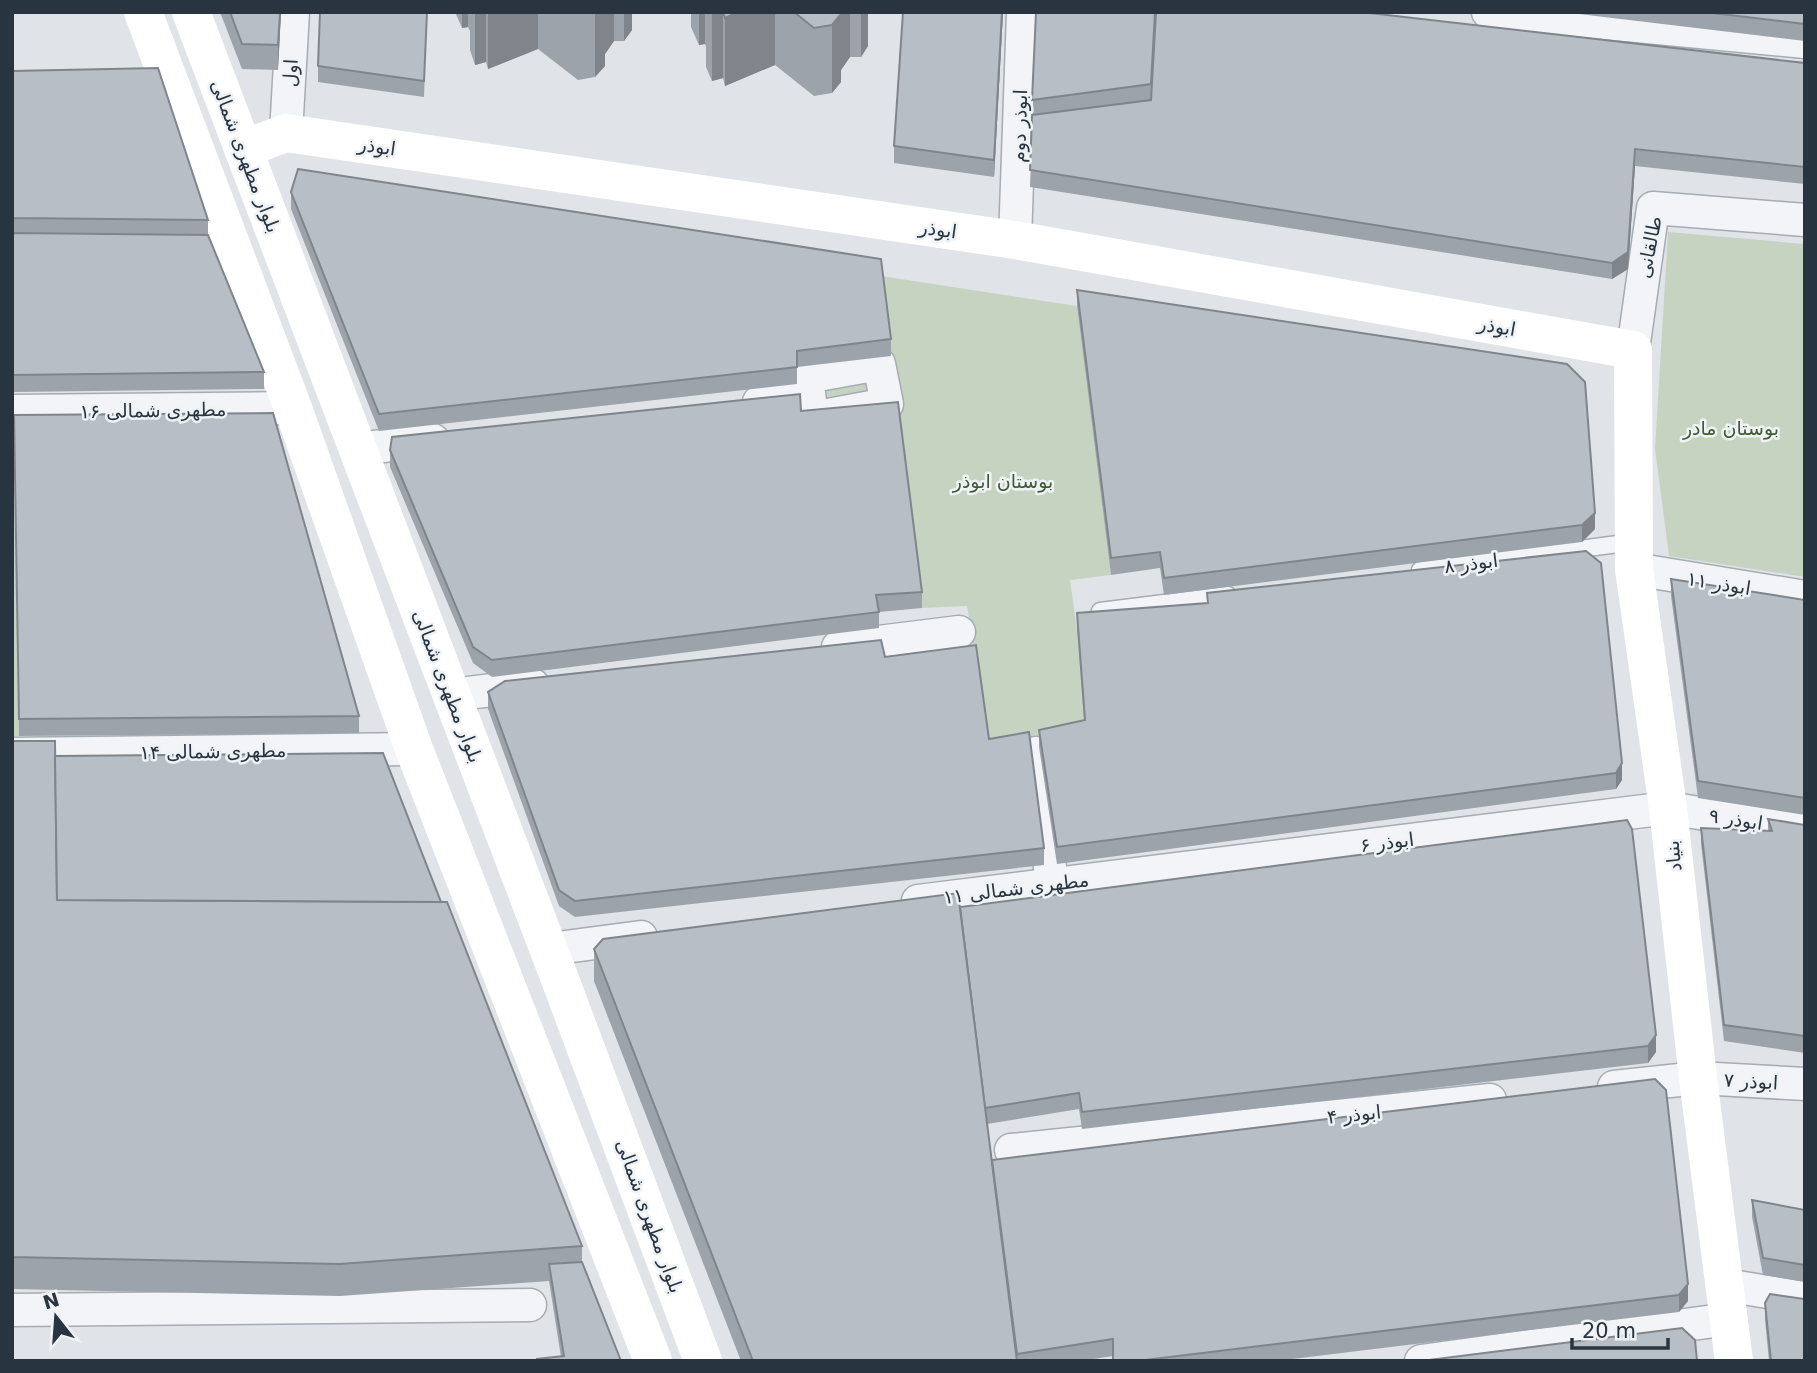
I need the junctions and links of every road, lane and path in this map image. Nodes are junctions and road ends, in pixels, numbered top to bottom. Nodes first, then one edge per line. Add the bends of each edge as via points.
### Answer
1 (143, 12) edge
2 (191, 12) edge
3 (293, 12) edge
4 (1023, 12) edge
5 (1488, 12) edge
6 (1805, 43) edge
7 (286, 133) junction
8 (243, 149) junction
9 (1805, 220) edge
10 (1015, 240) junction
11 (1633, 350) junction
12 (809, 396) dead end
13 (727, 406) edge
14 (293, 408) junction
15 (12, 411) edge
16 (467, 436) edge
17 (358, 449) junction
18 (1633, 556) junction
19 (1401, 572) edge
20 (1250, 592) edge
21 (1805, 597) edge
22 (1100, 611) edge
23 (959, 632) dead end
24 (808, 651) edge
25 (561, 682) edge
26 (451, 695) junction
27 (414, 749) junction
28 (1036, 753) dead end
29 (12, 754) edge
30 (1668, 808) junction
31 (1805, 830) edge
32 (1107, 877) joint
33 (1052, 884) junction
34 (889, 905) edge
35 (672, 933) edge
36 (550, 949) junction
37 (1698, 1078) junction
38 (1805, 1084) edge
39 (1588, 1089) edge
40 (1519, 1097) edge
41 (1011, 1150) dead end
42 (1805, 1298) edge
43 (1727, 1302) junction
44 (530, 1306) dead end
45 (12, 1310) edge
46 (653, 1361) edge
47 (703, 1361) edge
48 (1421, 1361) edge
49 (1734, 1361) edge

1 - 14 street
2 - 8 street, بلوار مطهری شمالی
3 - 7 street, اول
4 - 10 street, ابوذر دوم
5 - 6 street
7 - 8 street, ابوذر
7 - 10 street, ابوذر
8 - 17 street, بلوار مطهری شمالی
9 - 11 street, طالقانی via 1653,208
10 - 11 street, ابوذر
11 - 18 street, بنیاد
12 - 13 street
14 - 15 street, مطهری شمالی ۱۶
14 - 27 street
16 - 17 street
17 - 26 street, بلوار مطهری شمالی
18 - 19 lane, ابوذر ۸
18 - 21 street, ابوذر ۱۱
18 - 30 street, بنیاد
20 - 22 lane
23 - 24 street
25 - 26 street
26 - 36 street, بلوار مطهری شمالی
27 - 29 street, مطهری شمالی ۱۴
27 - 46 street
28 - 33 street
30 - 31 street, ابوذر ۹
30 - 32 street, ابوذر ۶
30 - 37 street, بنیاد
32 - 33 street, مطهری شمالی ۱۱
33 - 34 street, مطهری شمالی ۱۱
35 - 36 street
36 - 47 street, بلوار مطهری شمالی
37 - 38 street, ابوذر ۷
37 - 39 street
37 - 43 street, بنیاد
40 - 41 street, ابوذر ۴
42 - 43 street
43 - 48 street
43 - 49 street, بنیاد
44 - 45 street

